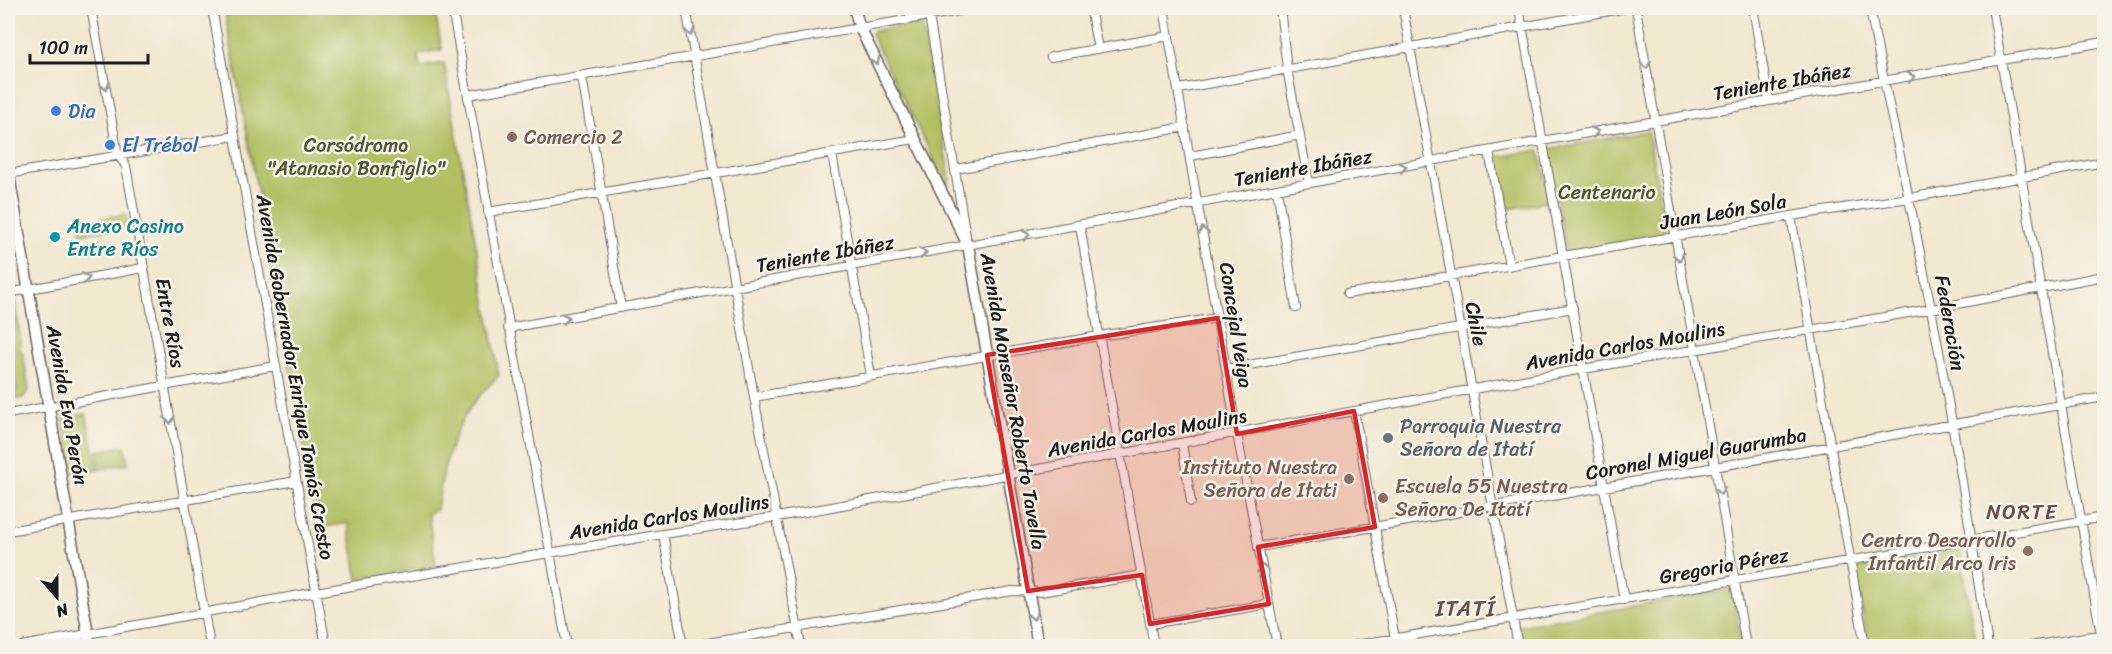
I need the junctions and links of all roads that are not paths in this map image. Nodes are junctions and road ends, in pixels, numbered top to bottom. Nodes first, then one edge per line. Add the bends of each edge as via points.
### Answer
1 (91, 8) edge
2 (212, 8) edge
3 (452, 8) edge
4 (686, 8) edge
5 (854, 8) edge
6 (976, 8) edge
7 (1090, 8) edge
8 (1164, 8) edge
9 (1280, 8) edge
10 (1402, 8) edge
11 (1519, 8) edge
12 (1626, 8) edge
13 (1636, 8) edge
14 (1753, 8) edge
15 (1870, 8) edge
16 (1992, 8) edge
17 (929, 16) junction
18 (1522, 26) junction
19 (860, 28) junction
20 (1170, 36) junction
21 (2104, 42) edge
22 (1410, 46) junction
23 (1098, 49) junction
24 (694, 56) junction
25 (1051, 57) dead end
26 (2001, 61) junction
27 (1287, 69) junction
28 (582, 76) junction
29 (1882, 82) junction
30 (1179, 89) junction
31 (468, 95) junction
32 (1769, 101) junction
33 (1655, 121) junction
34 (1185, 127) junction
35 (1300, 135) junction
36 (235, 136) junction
37 (915, 139) junction
38 (1542, 141) junction
39 (1489, 151) junction
40 (832, 154) junction
41 (118, 155) junction
42 (1191, 156) junction
43 (1430, 162) junction
44 (2104, 162) edge
45 (956, 169) junction
46 (8, 172) edge
47 (715, 173) junction
48 (2021, 177) junction
49 (1309, 183) junction
50 (1277, 189) junction
51 (601, 192) junction
52 (1909, 198) junction
53 (1199, 203) junction
54 (488, 212) junction
55 (1791, 216) junction
56 (1080, 226) junction
57 (1675, 237) junction
58 (968, 245) junction
59 (1563, 256) junction
60 (852, 266) junction
61 (1509, 266) junction
62 (143, 268) junction
63 (1450, 276) junction
64 (2104, 276) edge
65 (735, 287) junction
66 (29, 288) junction
67 (2041, 289) junction
68 (8, 293) edge
69 (1347, 294) dead end
70 (621, 308) junction
71 (1296, 308) dead end
72 (1573, 308) junction
73 (1931, 309) junction
74 (1218, 318) junction
75 (508, 328) junction
76 (1460, 329) junction
77 (1811, 330) junction
78 (1099, 336) junction
79 (1695, 350) junction
80 (987, 355) junction
81 (275, 366) junction
82 (1226, 369) junction
83 (1583, 369) junction
84 (871, 376) junction
85 (164, 385) junction
86 (1471, 390) junction
87 (754, 397) junction
88 (2104, 397) edge
89 (2061, 405) junction
90 (49, 407) junction
91 (1354, 411) junction
92 (8, 414) edge
93 (1951, 424) junction
94 (1237, 434) junction
95 (1182, 443) junction
96 (1832, 446) junction
97 (1119, 455) junction
98 (1716, 468) junction
99 (1008, 476) junction
100 (296, 481) junction
101 (1604, 488) junction
102 (184, 499) junction
103 (1191, 502) dead end
104 (1493, 507) junction
105 (777, 517) junction
106 (2104, 517) edge
107 (68, 519) junction
108 (2082, 521) junction
109 (1375, 527) junction
110 (8, 531) edge
111 (663, 534) junction
112 (1972, 539) junction
113 (1258, 547) junction
114 (550, 553) junction
115 (1851, 561) junction
116 (1142, 575) junction
117 (1735, 581) junction
118 (1028, 591) junction
119 (316, 592) junction
120 (1624, 600) junction
121 (1269, 604) junction
122 (204, 612) junction
123 (1513, 619) junction
124 (1150, 624) junction
125 (798, 629) junction
126 (88, 633) junction
127 (2103, 634) edge
128 (1395, 639) junction
129 (22, 646) edge
130 (90, 646) edge
131 (210, 646) edge
132 (326, 646) edge
133 (567, 646) edge
134 (683, 646) edge
135 (690, 646) edge
136 (801, 646) edge
137 (1038, 646) edge
138 (1154, 646) edge
139 (1277, 646) edge
140 (1350, 646) edge
141 (1518, 646) edge
142 (1746, 646) edge
143 (1865, 646) edge
144 (1988, 646) edge
145 (2031, 646) edge
146 (2103, 646) edge

1 -> 41 street, Entre Ríos
2 - 36 street, Avenida Gobernador Enrique Tomás Cresto
3 - 31 street
4 -> 24 street
5 - 19 main road, Avenida Monseñor Roberto Tavella
6 - 17 street
7 - 23 street
8 - 20 street, Concejal Veiga
9 - 27 street
10 - 22 street, Chile
11 - 18 street
12 - 18 street
13 -> 33 street
14 - 32 street
15 - 29 street, Federación
16 - 26 street
17 - 19 street
17 - 45 street
18 - 22 street
18 - 38 street
19 - 24 street
19 -> 37 main road, Avenida Monseñor Roberto Tavella
20 - 23 street
20 - 30 street, Concejal Veiga
21 - 26 street, Teniente Ibáñez
22 - 27 street
22 - 43 street, Chile
23 - 25 street
24 - 28 street
24 - 47 street
29 -> 26 street, Teniente Ibáñez
26 - 48 street
27 - 30 street
27 - 35 street
28 - 31 street
28 - 51 street
29 - 32 street, Teniente Ibáñez
29 - 52 street, Federación
30 - 34 street, Concejal Veiga
31 - 54 street
32 - 33 street, Teniente Ibáñez
38 -> 33 street, Teniente Ibáñez
33 - 57 street
34 - 42 street, Concejal Veiga
34 - 45 street
35 - 42 street
35 - 49 street
36 - 41 street
36 - 81 street, Avenida Gobernador Enrique Tomás Cresto
37 - 40 street
37 - 58 main road, Avenida Monseñor Roberto Tavella
38 - 39 street, Teniente Ibáñez
38 - 59 street
39 - 43 street, Teniente Ibáñez
39 - 61 street
40 - 47 street
40 - 60 street
41 - 46 street
41 - 62 street, Entre Ríos via 126,166
42 - 53 street, Concejal Veiga
49 -> 43 street, Teniente Ibáñez
43 - 63 street, Chile
44 - 48 street, Juan León Sola
45 - 58 street
46 - 66 main road, Avenida Eva Perón
47 - 51 street
47 - 65 street
48 - 52 street, Juan León Sola
48 - 67 street
49 - 50 street, Teniente Ibáñez
50 - 53 street, Teniente Ibáñez
50 - 71 street
51 - 54 street
51 - 70 street
52 - 55 street, Juan León Sola
52 - 73 street, Federación
53 - 56 street, Teniente Ibáñez
74 -> 53 street, Concejal Veiga
54 - 75 street
55 - 57 street, Juan León Sola
55 - 77 street
58 -> 56 street, Teniente Ibáñez
56 - 78 street
57 - 59 street, Juan León Sola
57 -> 79 street
60 -> 58 street, Teniente Ibáñez
58 - 80 main road, Avenida Monseñor Roberto Tavella
59 - 61 street, Juan León Sola
59 - 72 street
60 - 65 street, Teniente Ibáñez
60 - 84 street
61 - 63 street, Juan León Sola
66 -> 62 street
62 - 85 street, Entre Ríos
63 - 69 street, Juan León Sola
63 - 76 street, Chile
64 - 67 street, Avenida Carlos Moulins
65 - 70 street, Teniente Ibáñez
65 - 87 street
66 - 68 street
66 - 90 main road, Avenida Eva Perón
67 - 73 street, Avenida Carlos Moulins
67 - 89 street
75 -> 70 street, Teniente Ibáñez
72 - 76 street
72 - 83 street
73 - 77 street, Avenida Carlos Moulins
73 - 93 street, Federación
74 - 78 street
74 - 82 street, Concejal Veiga
75 - 114 street
76 - 82 street
76 - 86 street, Chile
77 - 79 street, Avenida Carlos Moulins
77 - 96 street
78 - 80 street
78 - 97 street
79 - 83 street, Avenida Carlos Moulins
79 - 98 street
80 - 84 street
80 - 99 main road, Avenida Monseñor Roberto Tavella
81 - 85 street
81 - 100 street, Avenida Gobernador Enrique Tomás Cresto
82 - 94 street, Concejal Veiga
83 - 86 street, Avenida Carlos Moulins
83 - 101 street
84 - 87 street
85 - 90 street
85 -> 102 street, Entre Ríos
86 - 91 street, Avenida Carlos Moulins
86 - 104 street, Chile
87 - 105 street
88 - 89 street, Coronel Miguel Guarumba
89 - 93 street, Coronel Miguel Guarumba
89 - 108 street
90 - 92 street
90 - 107 main road, Avenida Eva Perón
91 - 94 street, Avenida Carlos Moulins
91 - 109 street
93 - 96 street, Coronel Miguel Guarumba
93 - 112 street, Federación
94 - 95 street, Avenida Carlos Moulins
94 - 113 street, Concejal Veiga
95 - 97 street, Avenida Carlos Moulins
95 - 103 street
96 - 98 street, Coronel Miguel Guarumba
96 - 115 street
97 - 99 street, Avenida Carlos Moulins
97 - 116 street
98 - 101 street, Coronel Miguel Guarumba
98 -> 117 street
99 - 105 street, Avenida Carlos Moulins
99 - 118 main road, Avenida Monseñor Roberto Tavella
100 - 102 street
100 - 119 street, Avenida Gobernador Enrique Tomás Cresto
101 - 104 street, Coronel Miguel Guarumba
101 - 120 street
102 - 107 street
102 - 122 street, Entre Ríos
104 - 109 street, Coronel Miguel Guarumba
104 - 123 street, Chile
105 - 111 street, Avenida Carlos Moulins
105 - 125 street
106 - 108 street, Gregoria Pérez
107 - 110 street
107 - 126 main road, Avenida Eva Perón
108 - 112 street, Gregoria Pérez
108 - 127 street
109 - 113 street, Coronel Miguel Guarumba
109 - 128 street
111 - 114 street, Avenida Carlos Moulins
111 - 134 street
112 - 115 street, Gregoria Pérez
112 - 144 street, Federación
121 -> 113 street, Concejal Veiga
114 - 119 street, Avenida Carlos Moulins
114 - 133 street
115 - 117 street, Gregoria Pérez
115 - 143 street
116 - 118 street
116 - 124 street
117 - 120 street, Gregoria Pérez
117 - 142 street
118 - 125 street
118 -> 137 main road, Avenida Monseñor Roberto Tavella
119 - 122 street, Avenida Carlos Moulins
119 - 132 street, Avenida Gobernador Enrique Tomás Cresto
120 - 123 street, Gregoria Pérez
121 - 124 street
121 - 139 street, Concejal Veiga
122 - 126 street, Avenida Carlos Moulins
122 - 131 street, Entre Ríos
123 - 128 street, Gregoria Pérez
123 - 141 street, Chile
124 - 138 street
125 - 135 street
125 - 136 street
126 - 129 street, Avenida Carlos Moulins
126 - 130 main road, Avenida Eva Perón
127 - 145 street
127 - 146 street
128 - 140 street, Gregoria Pérez

